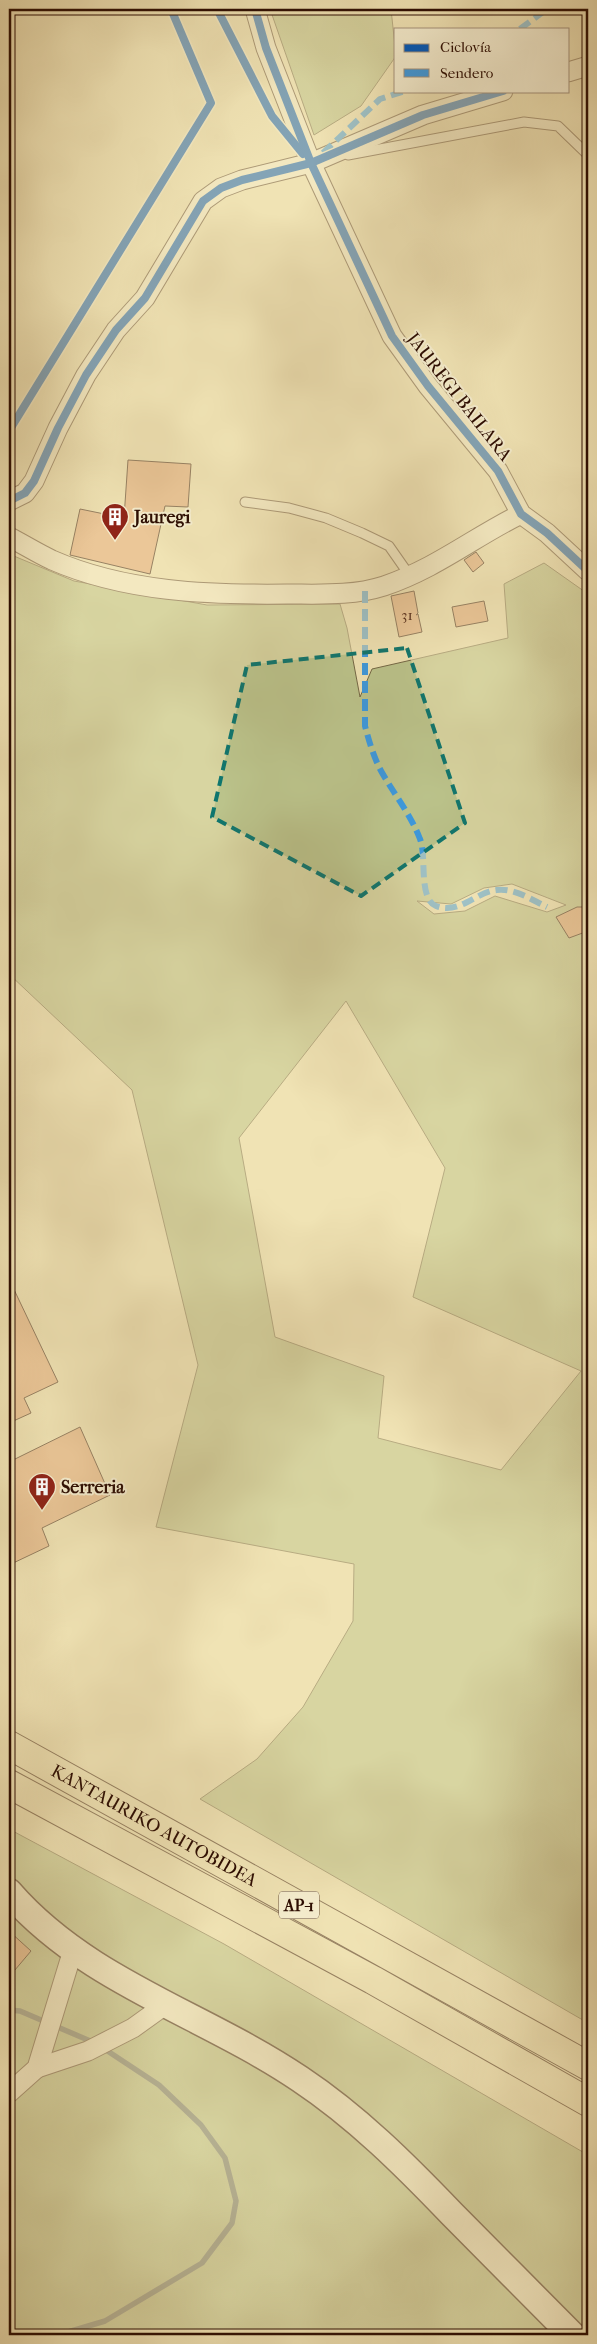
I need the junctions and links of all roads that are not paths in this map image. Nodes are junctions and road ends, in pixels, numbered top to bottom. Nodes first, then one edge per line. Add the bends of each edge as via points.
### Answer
1 (255, 9) edge
2 (588, 66) edge
3 (570, 71) edge
4 (500, 92) edge
5 (588, 154) edge
6 (311, 163) junction
7 (9, 501) edge
8 (245, 502) dead end
9 (522, 514) junction
10 (9, 537) edge
11 (588, 571) edge
12 (410, 576) junction
13 (9, 1745) edge
14 (9, 1784) edge
15 (9, 1892) edge
16 (73, 1950) junction
17 (165, 2005) junction
18 (588, 2066) edge
19 (37, 2068) junction
20 (9, 2093) edge
21 (588, 2102) edge
22 (572, 2335) edge

1 - 6 street, JAUREGI BAILARA via 266,48
2 - 3 street
4 - 6 street via 423,115
5 - 6 lane via 558,126 524,122
6 - 7 street via 242,180 221,188 203,201 145,298 116,330 86,375 34,481 25,493
6 - 9 street, JAUREGI BAILARA via 392,336 428,386 498,471
8 - 12 lane via 308,513 362,532 389,546
9 - 11 street, JAUREGI BAILARA
9 - 12 street
10 - 12 street via 53,560 92,574 162,588 233,594 334,594 365,592
13 - 18 highway, KANTAURIKO AUTOBIDEA / AP-1
14 - 21 highway, KANTAURIKO AUTOBIDEA / AP-1 via 374,1980
15 - 16 main road via 41,1927
16 - 17 main road
16 - 19 street
17 - 19 street via 133,2028 88,2051
17 - 22 main road via 268,2059 339,2107 405,2166
19 - 20 street

